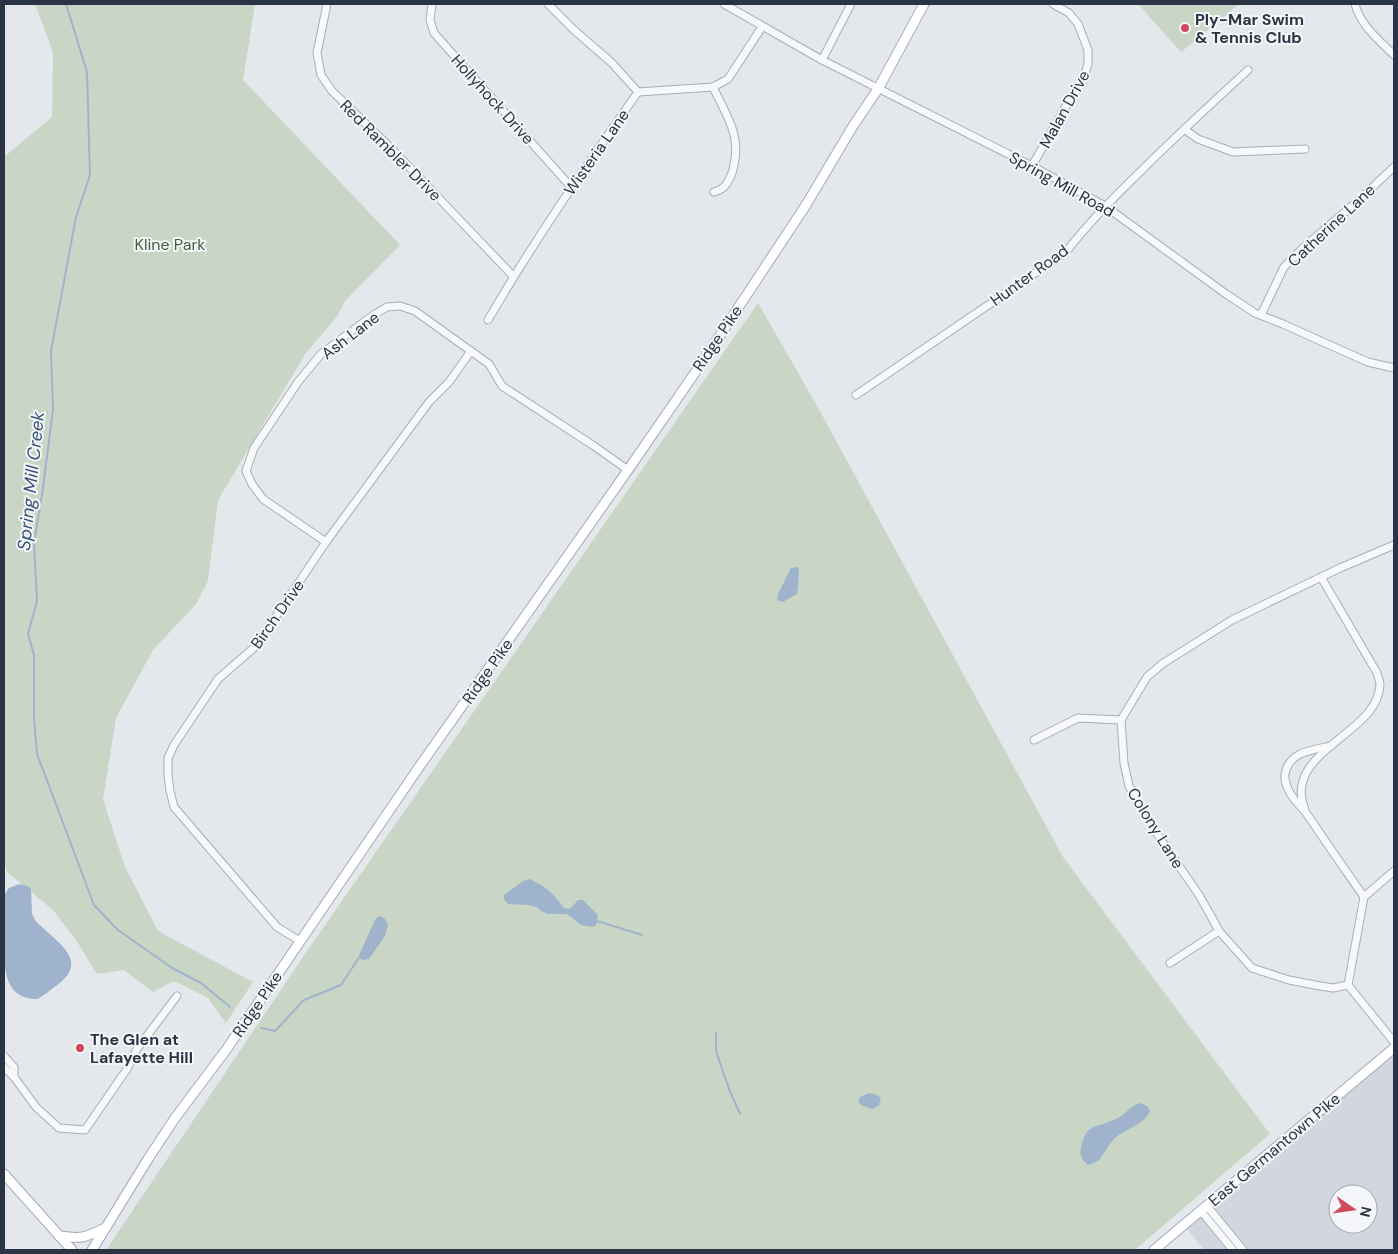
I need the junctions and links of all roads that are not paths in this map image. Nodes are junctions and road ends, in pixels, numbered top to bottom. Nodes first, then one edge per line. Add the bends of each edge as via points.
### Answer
1 (327, 4) edge
2 (432, 4) edge
3 (548, 4) edge
4 (726, 4) edge
5 (851, 4) edge
6 (924, 4) edge
7 (1053, 4) edge
8 (1356, 4) edge
9 (762, 27) junction
10 (1394, 55) edge
11 (822, 60) junction
12 (1248, 70) dead end
13 (713, 87) junction
14 (878, 89) junction
15 (638, 92) junction
16 (1184, 129) junction
17 (1305, 148) dead end
18 (1032, 166) junction
19 (1394, 167) edge
20 (571, 187) junction
21 (714, 192) dead end
22 (1106, 206) junction
23 (513, 276) junction
24 (1261, 315) junction
25 (488, 320) dead end
26 (471, 351) junction
27 (1394, 368) edge
28 (856, 394) dead end
29 (628, 470) junction
30 (326, 542) junction
31 (1394, 545) edge
32 (1321, 577) junction
33 (1120, 720) junction
34 (1034, 740) dead end
35 (1331, 746) junction
36 (1306, 813) junction
37 (1394, 871) edge
38 (1364, 898) junction
39 (1218, 931) junction
40 (300, 941) junction
41 (1170, 963) dead end
42 (1348, 985) junction
43 (177, 996) dead end
44 (1394, 1042) edge
45 (1394, 1048) edge
46 (4, 1056) edge
47 (4, 1068) edge
48 (14, 1077) junction
49 (4, 1174) edge
50 (1204, 1208) junction
51 (106, 1228) junction
52 (59, 1236) junction
53 (72, 1250) edge
54 (92, 1250) edge
55 (1154, 1250) edge
56 (1232, 1250) edge
57 (1243, 1250) edge

1 - 23 street, Red Rambler Drive via 317,53 321,75 332,91
2 - 20 street, Hollyhock Drive via 430,20 434,33
3 - 15 street, Wisteria Lane via 612,63
4 - 9 street, Spring Mill Road
5 - 11 street
6 - 14 main road, Ridge Pike
7 - 18 street, Malan Drive via 1078,24 1088,50 1088,64 1082,83
8 - 10 street via 1361,19
9 - 11 street, Spring Mill Road
9 - 13 street via 728,79
11 - 14 street, Spring Mill Road
12 - 16 street, Hunter Road
13 - 15 street
13 - 21 street via 733,128 736,142 733,171 724,187
14 - 18 street, Spring Mill Road
14 - 29 main road, Ridge Pike via 800,213
15 - 20 street, Wisteria Lane
16 - 17 street via 1198,139 1233,152
16 - 22 street, Hunter Road
18 - 22 street, Spring Mill Road
19 - 24 street, Catherine Lane via 1284,267
20 - 23 street, Wisteria Lane
22 - 24 street, Spring Mill Road via 1226,294
22 - 28 street, Hunter Road via 1066,252
23 - 25 street, Wisteria Lane
24 - 27 street, Spring Mill Road via 1368,362
26 - 29 street, Ash Lane via 488,364 502,386
26 - 30 street, Birch Drive via 429,402
26 - 30 street, Ash Lane via 415,311 387,306 321,354 298,382 254,448 246,471 263,499
29 - 40 main road, Ridge Pike
30 - 40 street, Birch Drive via 256,646 218,679 168,758 174,807 276,927
31 - 32 street
32 - 33 street via 1232,620 1162,664 1147,677
32 - 35 street via 1377,673 1380,684 1370,710
33 - 34 street via 1078,718
33 - 39 street, Colony Lane via 1128,786
35 - 36 street via 1317,758 1303,781 1301,791
35 - 36 street via 1301,753 1293,758 1285,774 1291,795
36 - 38 street
37 - 38 street
38 - 42 street
39 - 41 street
39 - 42 street, Colony Lane via 1252,968 1315,985 1333,988
40 - 51 main road, Ridge Pike via 175,1118
42 - 44 street
43 - 48 street via 85,1130 59,1128 36,1107
45 - 50 main road, East Germantown Pike
46 - 48 street via 14,1067
47 - 48 street
49 - 52 main road
50 - 55 main road, East Germantown Pike
50 - 56 street
50 - 57 street
51 - 52 main road via 84,1238
51 - 54 main road, Ridge Pike
52 - 53 main road

